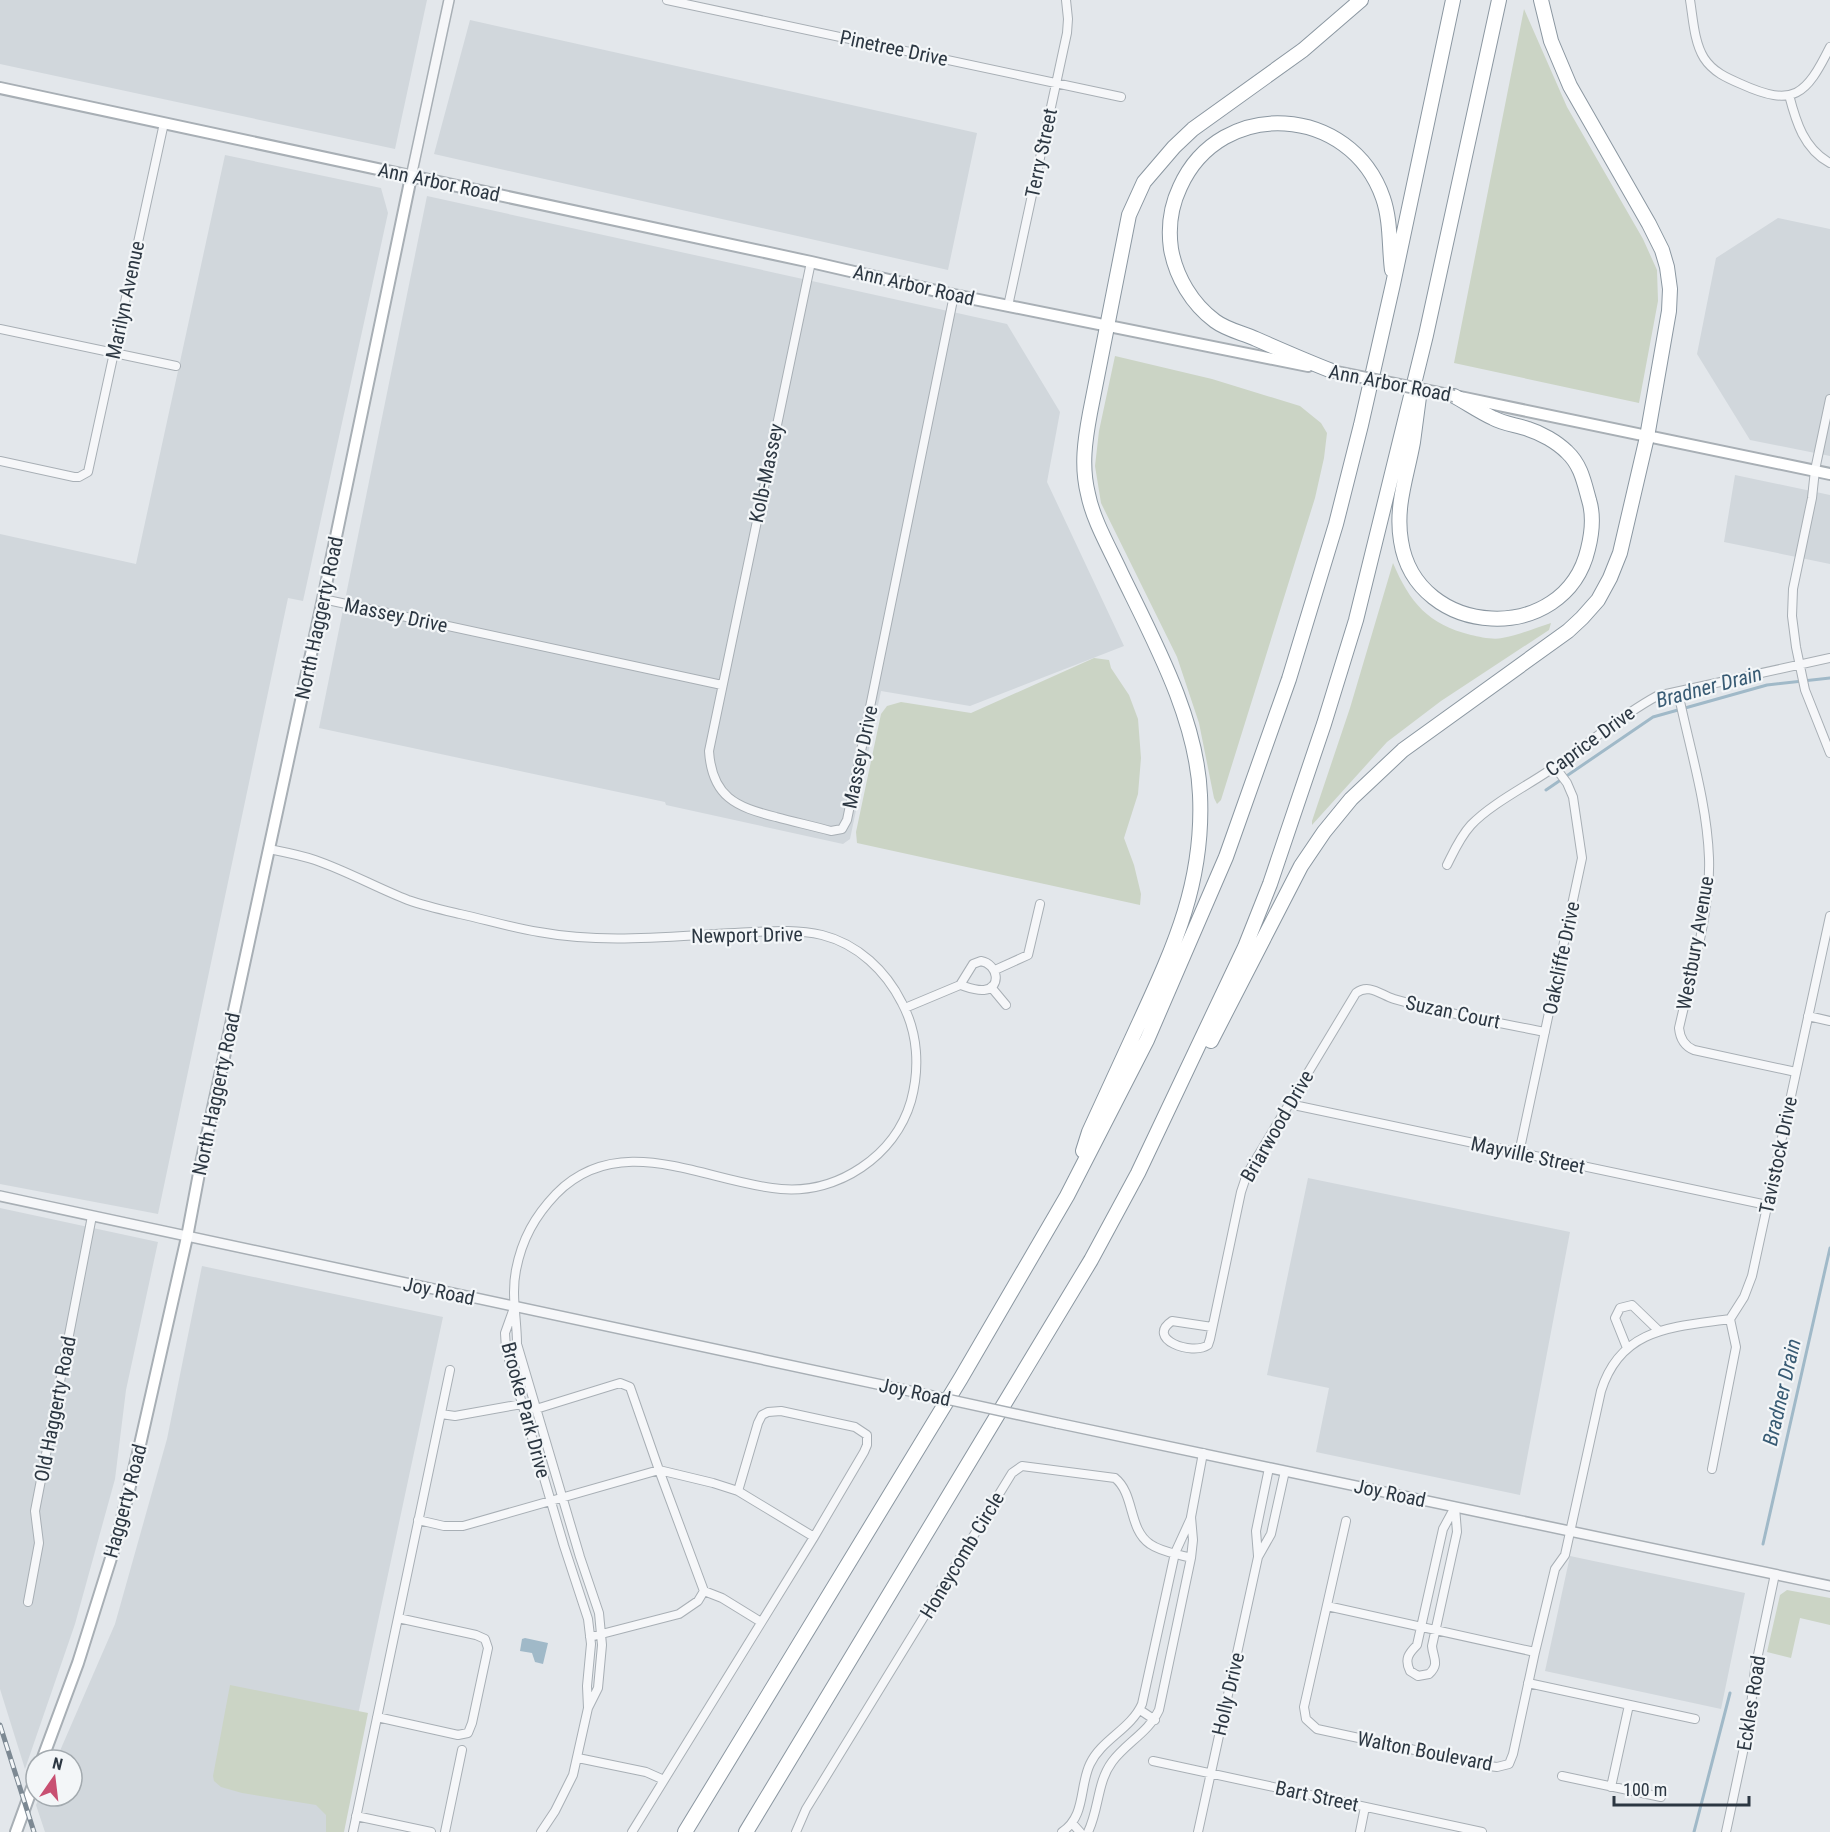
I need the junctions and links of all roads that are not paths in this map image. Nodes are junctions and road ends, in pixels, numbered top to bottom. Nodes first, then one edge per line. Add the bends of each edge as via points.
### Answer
1 (449, 0) edge
2 (667, 0) edge
3 (1066, 0) edge
4 (1361, 0) edge
5 (1453, 0) edge
6 (1499, 0) edge
7 (1541, 0) edge
8 (1690, 0) edge
9 (1830, 47) edge
10 (1056, 83) junction
11 (0, 88) edge
12 (1789, 95) junction
13 (1121, 97) dead end
14 (164, 123) junction
15 (1830, 163) edge
16 (411, 177) junction
17 (812, 262) junction
18 (1393, 284) junction
19 (954, 295) junction
20 (1008, 306) junction
21 (1107, 326) junction
22 (0, 328) edge
23 (1426, 335) junction
24 (114, 353) junction
25 (176, 366) dead end
26 (1332, 371) junction
27 (1454, 396) junction
28 (1830, 399) edge
29 (1647, 437) junction
30 (0, 461) edge
31 (1815, 470) junction
32 (1830, 474) edge
33 (323, 599) junction
34 (1830, 658) edge
35 (1801, 665) junction
36 (722, 685) junction
37 (1678, 692) junction
38 (1830, 753) edge
39 (1555, 767) junction
40 (269, 849) junction
41 (1447, 865) dead end
42 (1040, 904) dead end
43 (1830, 916) edge
44 (995, 970) junction
45 (960, 985) junction
46 (991, 987) junction
47 (1362, 989) joint
48 (1006, 1005) dead end
49 (906, 1008) junction
50 (1808, 1016) junction
51 (1830, 1020) edge
52 (1545, 1032) junction
53 (1796, 1072) junction
54 (1185, 1076) junction
55 (1289, 1104) junction
56 (1519, 1153) junction
57 (0, 1196) edge
58 (1067, 1196) junction
59 (1767, 1205) junction
60 (92, 1216) junction
61 (187, 1237) junction
62 (514, 1307) junction
63 (1730, 1319) junction
64 (1212, 1328) junction
65 (1659, 1331) junction
66 (1627, 1348) junction
67 (450, 1370) dead end
68 (522, 1404) junction
69 (536, 1409) junction
70 (441, 1414) junction
71 (1203, 1453) junction
72 (1269, 1468) junction
73 (1712, 1469) dead end
74 (659, 1470) junction
75 (1285, 1471) junction
76 (738, 1491) junction
77 (562, 1496) junction
78 (550, 1500) junction
79 (1455, 1507) junction
80 (1191, 1517) junction
81 (418, 1520) junction
82 (1346, 1521) dead end
83 (1570, 1531) junction
84 (814, 1538) junction
85 (1175, 1553) junction
86 (1258, 1557) junction
87 (1191, 1558) junction
88 (1434, 1570) junction
89 (1448, 1573) junction
90 (1775, 1574) junction
91 (1830, 1586) edge
92 (704, 1591) junction
93 (595, 1601) junction
94 (28, 1602) dead end
95 (584, 1603) junction
96 (1327, 1606) junction
97 (398, 1618) junction
98 (760, 1622) junction
99 (1421, 1627) junction
100 (1436, 1630) junction
101 (602, 1636) junction
102 (1157, 1636) junction
103 (590, 1637) junction
104 (1173, 1641) junction
105 (1535, 1652) junction
106 (1528, 1683) junction
107 (1629, 1705) junction
108 (588, 1708) junction
109 (1140, 1710) junction
110 (377, 1717) junction
111 (1695, 1719) dead end
112 (1155, 1720) junction
113 (46, 1748) edge
114 (462, 1750) dead end
115 (578, 1758) junction
116 (1153, 1761) dead end
117 (1210, 1773) junction
118 (1086, 1776) junction
119 (1562, 1776) dead end
120 (664, 1780) junction
121 (1102, 1780) junction
122 (1611, 1787) junction
123 (1661, 1797) dead end
124 (1365, 1806) junction
125 (25, 1808) edge
126 (356, 1816) junction
127 (1072, 1823) junction
128 (16, 1832) edge
129 (352, 1832) edge
130 (431, 1832) edge
131 (444, 1832) edge
132 (541, 1832) edge
133 (632, 1832) edge
134 (685, 1832) edge
135 (746, 1832) edge
136 (796, 1832) edge
137 (1062, 1832) edge
138 (1080, 1832) edge
139 (1088, 1832) edge
140 (1198, 1832) edge
141 (1360, 1832) edge
142 (1482, 1832) edge
143 (1726, 1832) edge

1 - 16 street, North Haggerty Road
2 - 10 street, Pinetree Drive
3 - 10 street, Terry Street via 1067,33
4 - 21 highway via 1303,50 1193,129 1144,182 1129,215
5 - 18 highway
6 - 23 highway
7 - 29 highway via 1551,41 1570,86 1649,224 1667,267 1669,311
8 - 12 street via 1699,47 1710,66 1722,76 1764,95
9 - 12 street via 1812,80
10 - 13 street, Pinetree Drive
10 - 20 street, Terry Street
11 - 14 main road, Ann Arbor Road
12 - 15 street via 1802,135 1813,151
14 - 16 main road, Ann Arbor Road
14 - 24 street, Marilyn Avenue
16 - 17 main road, Ann Arbor Road
16 - 33 main road, North Haggerty Road
17 - 19 main road, Ann Arbor Road
17 - 36 street, Kolb-Massey
18 - 26 highway via 1383,197 1360,158 1332,136 1298,124 1267,123 1218,141 1193,164 1177,194 1170,225 1173,260 1193,300 1215,321
18 - 58 highway via 1336,524 1261,761 1226,857 1147,1040
19 - 20 main road, Ann Arbor Road
19 - 36 street, Massey Drive via 847,820 842,829 831,831 748,810 722,792 711,772 709,751
20 - 21 main road, Ann Arbor Road
21 - 26 main road, Ann Arbor Road
21 - 58 highway via 1084,445 1088,496 1185,717 1200,794 1196,865 1183,921 1089,1132
22 - 24 street
23 - 27 highway via 1413,442 1398,511 1404,554 1424,588 1448,607 1491,620 1526,615 1555,600 1584,563 1592,518 1583,473 1567,452 1547,438 1494,419
23 - 54 highway via 1356,620 1324,724 1270,884
24 - 25 street
24 - 30 street, Marilyn Avenue via 90,466 84,475 74,477
26 - 27 main road, Ann Arbor Road, bridge
27 - 29 main road, Ann Arbor Road
28 - 31 street
29 - 31 main road, Ann Arbor Road
29 - 54 highway via 1620,553 1598,600 1568,631 1403,750 1351,799 1301,866 1207,1048
31 - 32 main road, Ann Arbor Road
31 - 35 street via 1793,589 1793,631
33 - 36 street, Massey Drive
33 - 40 main road, North Haggerty Road
34 - 35 street, Caprice Drive
35 - 37 street, Caprice Drive
35 - 38 street via 1811,707
37 - 39 street, Caprice Drive via 1640,705
37 - 53 street, Westbury Avenue via 1704,810 1709,859 1706,903 1680,1034 1694,1050
39 - 41 street, Caprice Drive via 1471,825
39 - 52 street, Oakcliffe Drive via 1573,797 1582,858
40 - 49 street, Newport Drive via 315,860 415,903 542,933 598,939 789,930 823,935 848,945 873,963
40 - 61 main road, North Haggerty Road
42 - 44 street via 1028,955
43 - 50 street, Tavistock Drive
44 - 45 street via 986,962 977,962
44 - 46 street
45 - 46 street via 983,990
45 - 49 street
46 - 48 street
47 - 52 street, Suzan Court
47 - 55 street, Briarwood Drive
49 - 62 street, Newport Drive via 916,1052 910,1103 891,1140 865,1165 833,1182 795,1189 642,1161 590,1171 562,1188 527,1232 515,1274
50 - 51 street
50 - 53 street, Tavistock Drive
52 - 56 street, Oakcliffe Drive
53 - 59 street, Tavistock Drive
54 - 135 highway via 1091,1260
55 - 56 street, Mayville Street
55 - 64 street, Briarwood Drive via 1243,1183
56 - 59 street, Mayville Street
57 - 60 street, Joy Road
58 - 134 highway
59 - 63 street, Tavistock Drive via 1749,1287
60 - 61 street, Joy Road
60 - 94 street, Old Haggerty Road via 34,1511 39,1543
61 - 62 street, Joy Road
61 - 113 main road, Haggerty Road via 117,1539
62 - 68 street, Brooke Park Drive via 504,1337
62 - 69 street, Brooke Park Drive via 517,1344
62 - 71 street, Joy Road, bridge
63 - 65 street
63 - 73 street via 1736,1347
64 - 64 street, Briarwood Drive via 1209,1342 1202,1349 1171,1344 1164,1332 1172,1321
65 - 66 street
65 - 66 street via 1632,1305 1620,1308 1615,1318
66 - 83 street via 1611,1366 1601,1390
67 - 70 street
68 - 69 street
68 - 70 street via 455,1416
68 - 78 street, Brooke Park Drive
69 - 74 street via 626,1384 633,1391
69 - 77 street, Brooke Park Drive
70 - 81 street
71 - 72 street, Joy Road
71 - 80 street
72 - 75 street, Joy Road
72 - 86 street, Holly Drive via 1256,1531
74 - 76 street
74 - 77 street
74 - 92 street
75 - 79 street, Joy Road
75 - 86 street, Holly Drive via 1271,1534
76 - 84 street
76 - 84 street via 758,1423 768,1412 781,1411 862,1430 868,1440 864,1452
77 - 78 street
77 - 93 street, Brooke Park Drive
78 - 81 street via 463,1526
78 - 95 street, Brooke Park Drive
79 - 83 street, Joy Road
79 - 88 street via 1443,1529
79 - 89 street via 1457,1532
80 - 85 street
80 - 87 street
81 - 97 street
82 - 96 street, Walton Boulevard
83 - 90 street, Joy Road
83 - 105 street, Walton Boulevard via 1565,1555 1555,1569
84 - 98 street
85 - 87 street, Honeycomb Circle
85 - 102 street
85 - 136 street, Honeycomb Circle via 1156,1548 1143,1538 1115,1478 1017,1467
86 - 117 street, Holly Drive
87 - 104 street
88 - 89 street
88 - 99 street
89 - 100 street
90 - 91 street, Joy Road
90 - 143 street, Eckles Road
92 - 98 street
92 - 101 street via 698,1601 679,1614
93 - 95 street
93 - 101 street, Brooke Park Drive
95 - 103 street, Brooke Park Drive
96 - 99 street
96 - 106 street, Walton Boulevard via 1304,1707 1306,1719 1317,1729 1503,1766 1509,1764 1513,1754
97 - 110 street
97 - 110 street via 485,1639 488,1648 471,1729 463,1735
98 - 120 street
99 - 100 street
99 - 100 street via 1417,1645 1407,1660 1410,1671 1418,1676 1429,1674 1436,1665 1432,1646
100 - 105 street
101 - 103 street
101 - 108 street, Brooke Park Drive via 598,1688
102 - 104 street
102 - 109 street
103 - 108 street, Brooke Park Drive
104 - 112 street
105 - 106 street, Walton Boulevard
106 - 107 street
107 - 111 street
107 - 122 street
108 - 115 street, Brooke Park Drive
109 - 112 street
109 - 118 street via 1094,1755
110 - 126 street
112 - 121 street via 1112,1762
114 - 131 street
115 - 120 street via 646,1772
115 - 132 street, Brooke Park Drive via 568,1787
116 - 117 street, Bart Street
117 - 124 street, Bart Street
117 - 140 street, Holly Drive
118 - 121 street
118 - 127 street
119 - 122 street
120 - 133 street
121 - 139 street
122 - 123 street
124 - 141 street
124 - 142 street, Bart Street
125 - 128 main road
126 - 129 street
126 - 130 street
127 - 137 street
127 - 138 street

